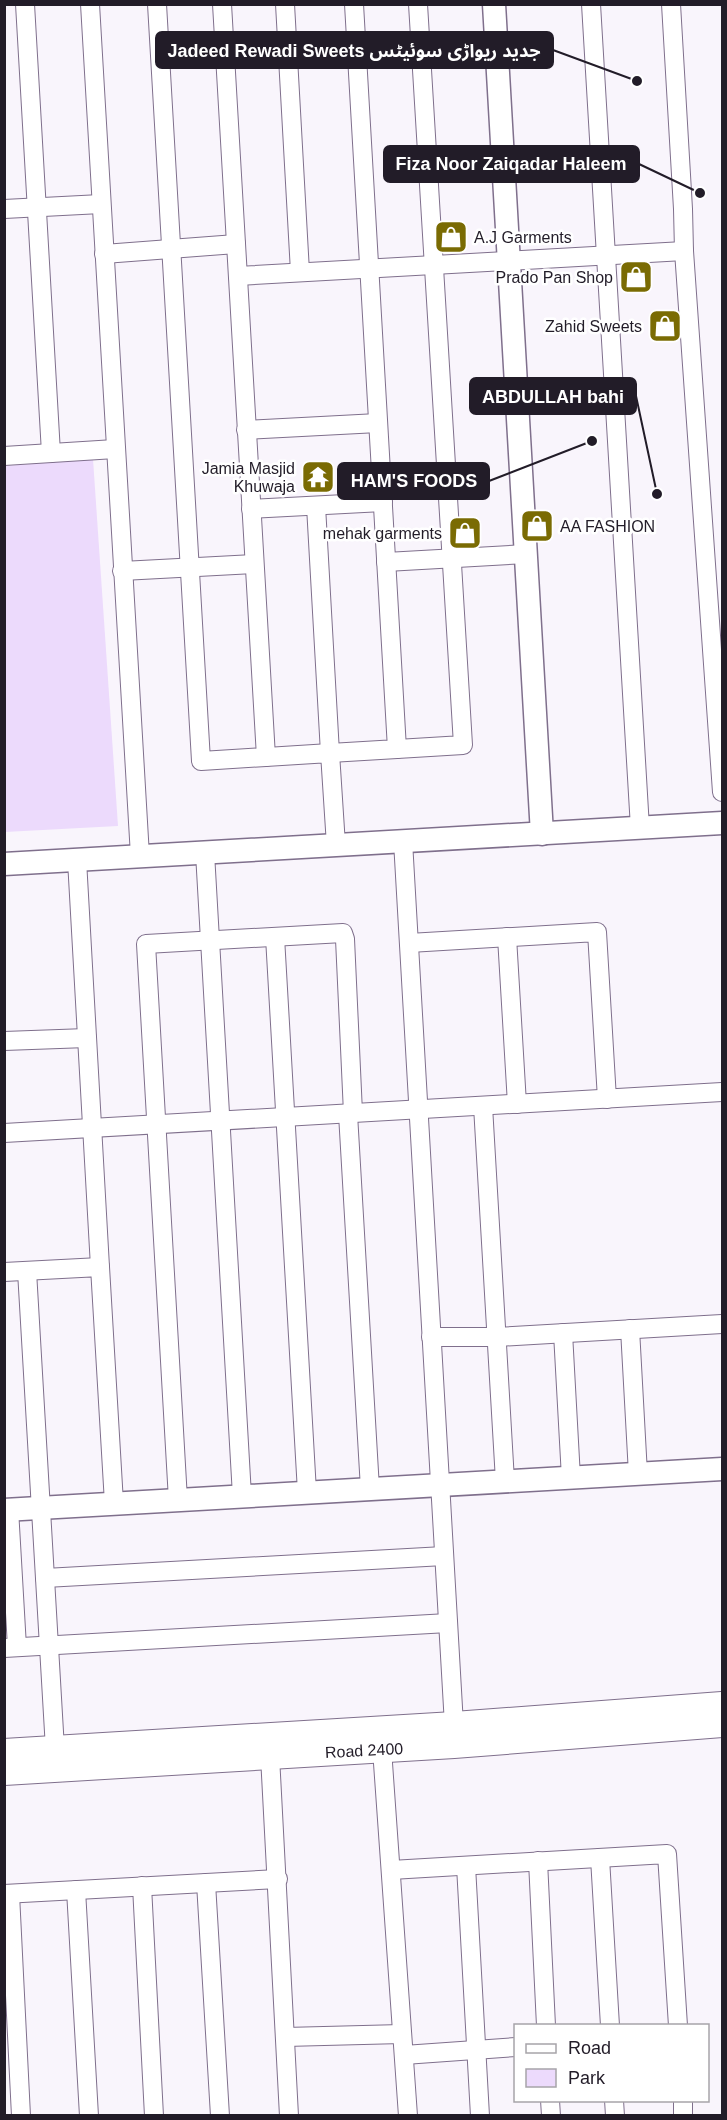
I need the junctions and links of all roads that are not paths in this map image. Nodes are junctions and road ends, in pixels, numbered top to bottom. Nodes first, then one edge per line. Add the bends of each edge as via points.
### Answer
1 (25, 4) edge
2 (90, 4) edge
3 (157, 4) edge
4 (222, 4) edge
5 (285, 4) edge
6 (354, 4) edge
7 (418, 4) edge
8 (494, 4) edge
9 (591, 4) edge
10 (671, 4) edge
11 (101, 204) junction
12 (36, 207) junction
13 (4, 209) edge
14 (236, 244) junction
15 (171, 248) junction
16 (684, 251) junction
17 (104, 254) junction
18 (606, 254) junction
19 (508, 260) junction
20 (434, 264) junction
21 (369, 268) junction
22 (300, 272) junction
23 (238, 276) junction
24 (378, 423) junction
25 (246, 430) junction
26 (116, 449) junction
27 (51, 453) junction
28 (4, 456) edge
29 (383, 502) junction
30 (316, 506) junction
31 (251, 509) junction
32 (526, 554) junction
33 (452, 558) junction
34 (386, 562) junction
35 (254, 564) junction
36 (189, 567) junction
37 (122, 571) junction
38 (397, 749) junction
39 (330, 753) junction
40 (266, 757) junction
41 (723, 792) edge
42 (723, 823) edge
43 (640, 828) junction
44 (542, 834) junction
45 (404, 841) junction
46 (336, 845) junction
47 (205, 853) junction
48 (140, 856) junction
49 (77, 860) junction
50 (4, 864) edge
51 (275, 937) junction
52 (507, 937) junction
53 (210, 940) junction
54 (409, 943) junction
55 (87, 1038) junction
56 (4, 1041) edge
57 (723, 1092) edge
58 (607, 1099) junction
59 (517, 1104) junction
60 (483, 1106) junction
61 (418, 1110) junction
62 (350, 1114) junction
63 (286, 1117) junction
64 (220, 1121) junction
65 (156, 1124) junction
66 (92, 1128) junction
67 (4, 1133) edge
68 (100, 1267) junction
69 (27, 1271) junction
70 (4, 1272) edge
71 (723, 1324) edge
72 (630, 1329) junction
73 (562, 1333) junction
74 (496, 1336) junction
75 (431, 1337) junction
76 (723, 1469) edge
77 (638, 1474) junction
78 (571, 1478) junction
79 (505, 1481) junction
80 (440, 1485) junction
81 (370, 1489) junction
82 (308, 1492) junction
83 (242, 1496) junction
84 (178, 1500) junction
85 (114, 1503) junction
86 (41, 1508) junction
87 (7, 1510) edge
88 (444, 1556) junction
89 (45, 1578) junction
90 (9, 1581) edge
91 (448, 1623) junction
92 (49, 1645) junction
93 (11, 1647) edge
94 (723, 1705) edge
95 (723, 1724) edge
96 (454, 1725) junction
97 (55, 1749) junction
98 (382, 1749) junction
99 (4, 1752) edge
100 (270, 1756) junction
101 (4, 1772) edge
102 (600, 1858) junction
103 (538, 1861) junction
104 (466, 1866) junction
105 (391, 1870) junction
106 (278, 1879) junction
107 (206, 1883) junction
108 (142, 1886) junction
109 (76, 1890) junction
110 (8, 1894) edge
111 (546, 2024) edge
112 (610, 2024) edge
113 (678, 2024) edge
114 (402, 2034) junction
115 (285, 2037) junction
116 (514, 2047) edge
117 (476, 2050) junction
118 (404, 2055) junction
119 (21, 2115) edge
120 (88, 2115) edge
121 (154, 2115) edge
122 (220, 2115) edge
123 (288, 2115) edge
124 (403, 2115) edge
125 (408, 2115) edge
126 (480, 2115) edge

1 - 12 street
2 - 11 street
3 - 15 street
4 - 14 street
5 - 22 street
6 - 21 street
7 - 20 street
8 - 19 street
9 - 18 street
10 - 16 street
11 - 12 street
11 - 17 street
12 - 13 street
12 - 27 street
14 - 15 street
14 - 23 street
15 - 17 street
15 - 36 street
16 - 18 street
16 - 41 street
17 - 26 street
18 - 19 street
18 - 43 street
19 - 20 street
19 - 32 street
20 - 21 street
20 - 33 street
21 - 22 street
21 - 24 street
22 - 23 street
23 - 25 street
24 - 25 street
24 - 29 street
25 - 31 street
26 - 27 street
26 - 37 street
27 - 28 street
29 - 30 street
29 - 34 street
30 - 31 street
30 - 39 street
31 - 35 street
32 - 33 street
32 - 44 street
33 - 34 street
33 - 38 street via 463,746
34 - 38 street
35 - 36 street
35 - 40 street
36 - 37 street
36 - 40 street via 201,761
37 - 48 street
38 - 39 street
39 - 40 street
39 - 46 street
42 - 43 street
43 - 44 street
44 - 45 street
45 - 46 street
45 - 54 street
46 - 47 street
47 - 48 street
47 - 53 street
48 - 49 street
49 - 50 street
49 - 55 street
51 - 53 street
51 - 62 street via 343,933
51 - 63 street
52 - 54 street
52 - 58 street via 597,932
52 - 59 street
53 - 64 street
53 - 65 street via 146,944
54 - 61 street
55 - 56 street
55 - 66 street
57 - 58 street
58 - 59 street
59 - 60 street
60 - 61 street
60 - 74 street
61 - 62 street
61 - 75 street
62 - 63 street
62 - 81 street
63 - 64 street
63 - 82 street
64 - 65 street
64 - 83 street
65 - 66 street
65 - 84 street
66 - 67 street
66 - 68 street
68 - 69 street
68 - 85 street
69 - 70 street
69 - 86 street
71 - 72 street
72 - 73 street
72 - 77 street
73 - 74 street
73 - 78 street
74 - 75 street
74 - 79 street
75 - 80 street
76 - 77 street
77 - 78 street
78 - 79 street
79 - 80 street
80 - 81 street
80 - 88 street
81 - 82 street
82 - 83 street
83 - 84 street
84 - 85 street
85 - 86 street
86 - 87 street
86 - 89 street
87 - 90 street
88 - 89 street
88 - 91 street
89 - 92 street
90 - 93 street
91 - 92 street
91 - 96 street
92 - 93 street
92 - 97 street
94 - 96 main road, Road 2400
95 - 98 main road, Road 2400
96 - 97 main road, Road 2400
97 - 99 main road, Road 2400
98 - 100 main road, Road 2400
98 - 105 street
100 - 101 main road, Road 2400
100 - 106 street
102 - 103 street
102 - 112 street
102 - 113 street via 667,1854
103 - 104 street
103 - 111 street
104 - 105 street
104 - 117 street
105 - 114 street
106 - 107 street
106 - 115 street
107 - 108 street
107 - 122 street
108 - 109 street
108 - 121 street
109 - 110 street
109 - 120 street
110 - 119 street
114 - 115 street
114 - 118 street
115 - 123 street
116 - 117 street
117 - 118 street
117 - 126 street
118 - 125 street
124 - 125 street

